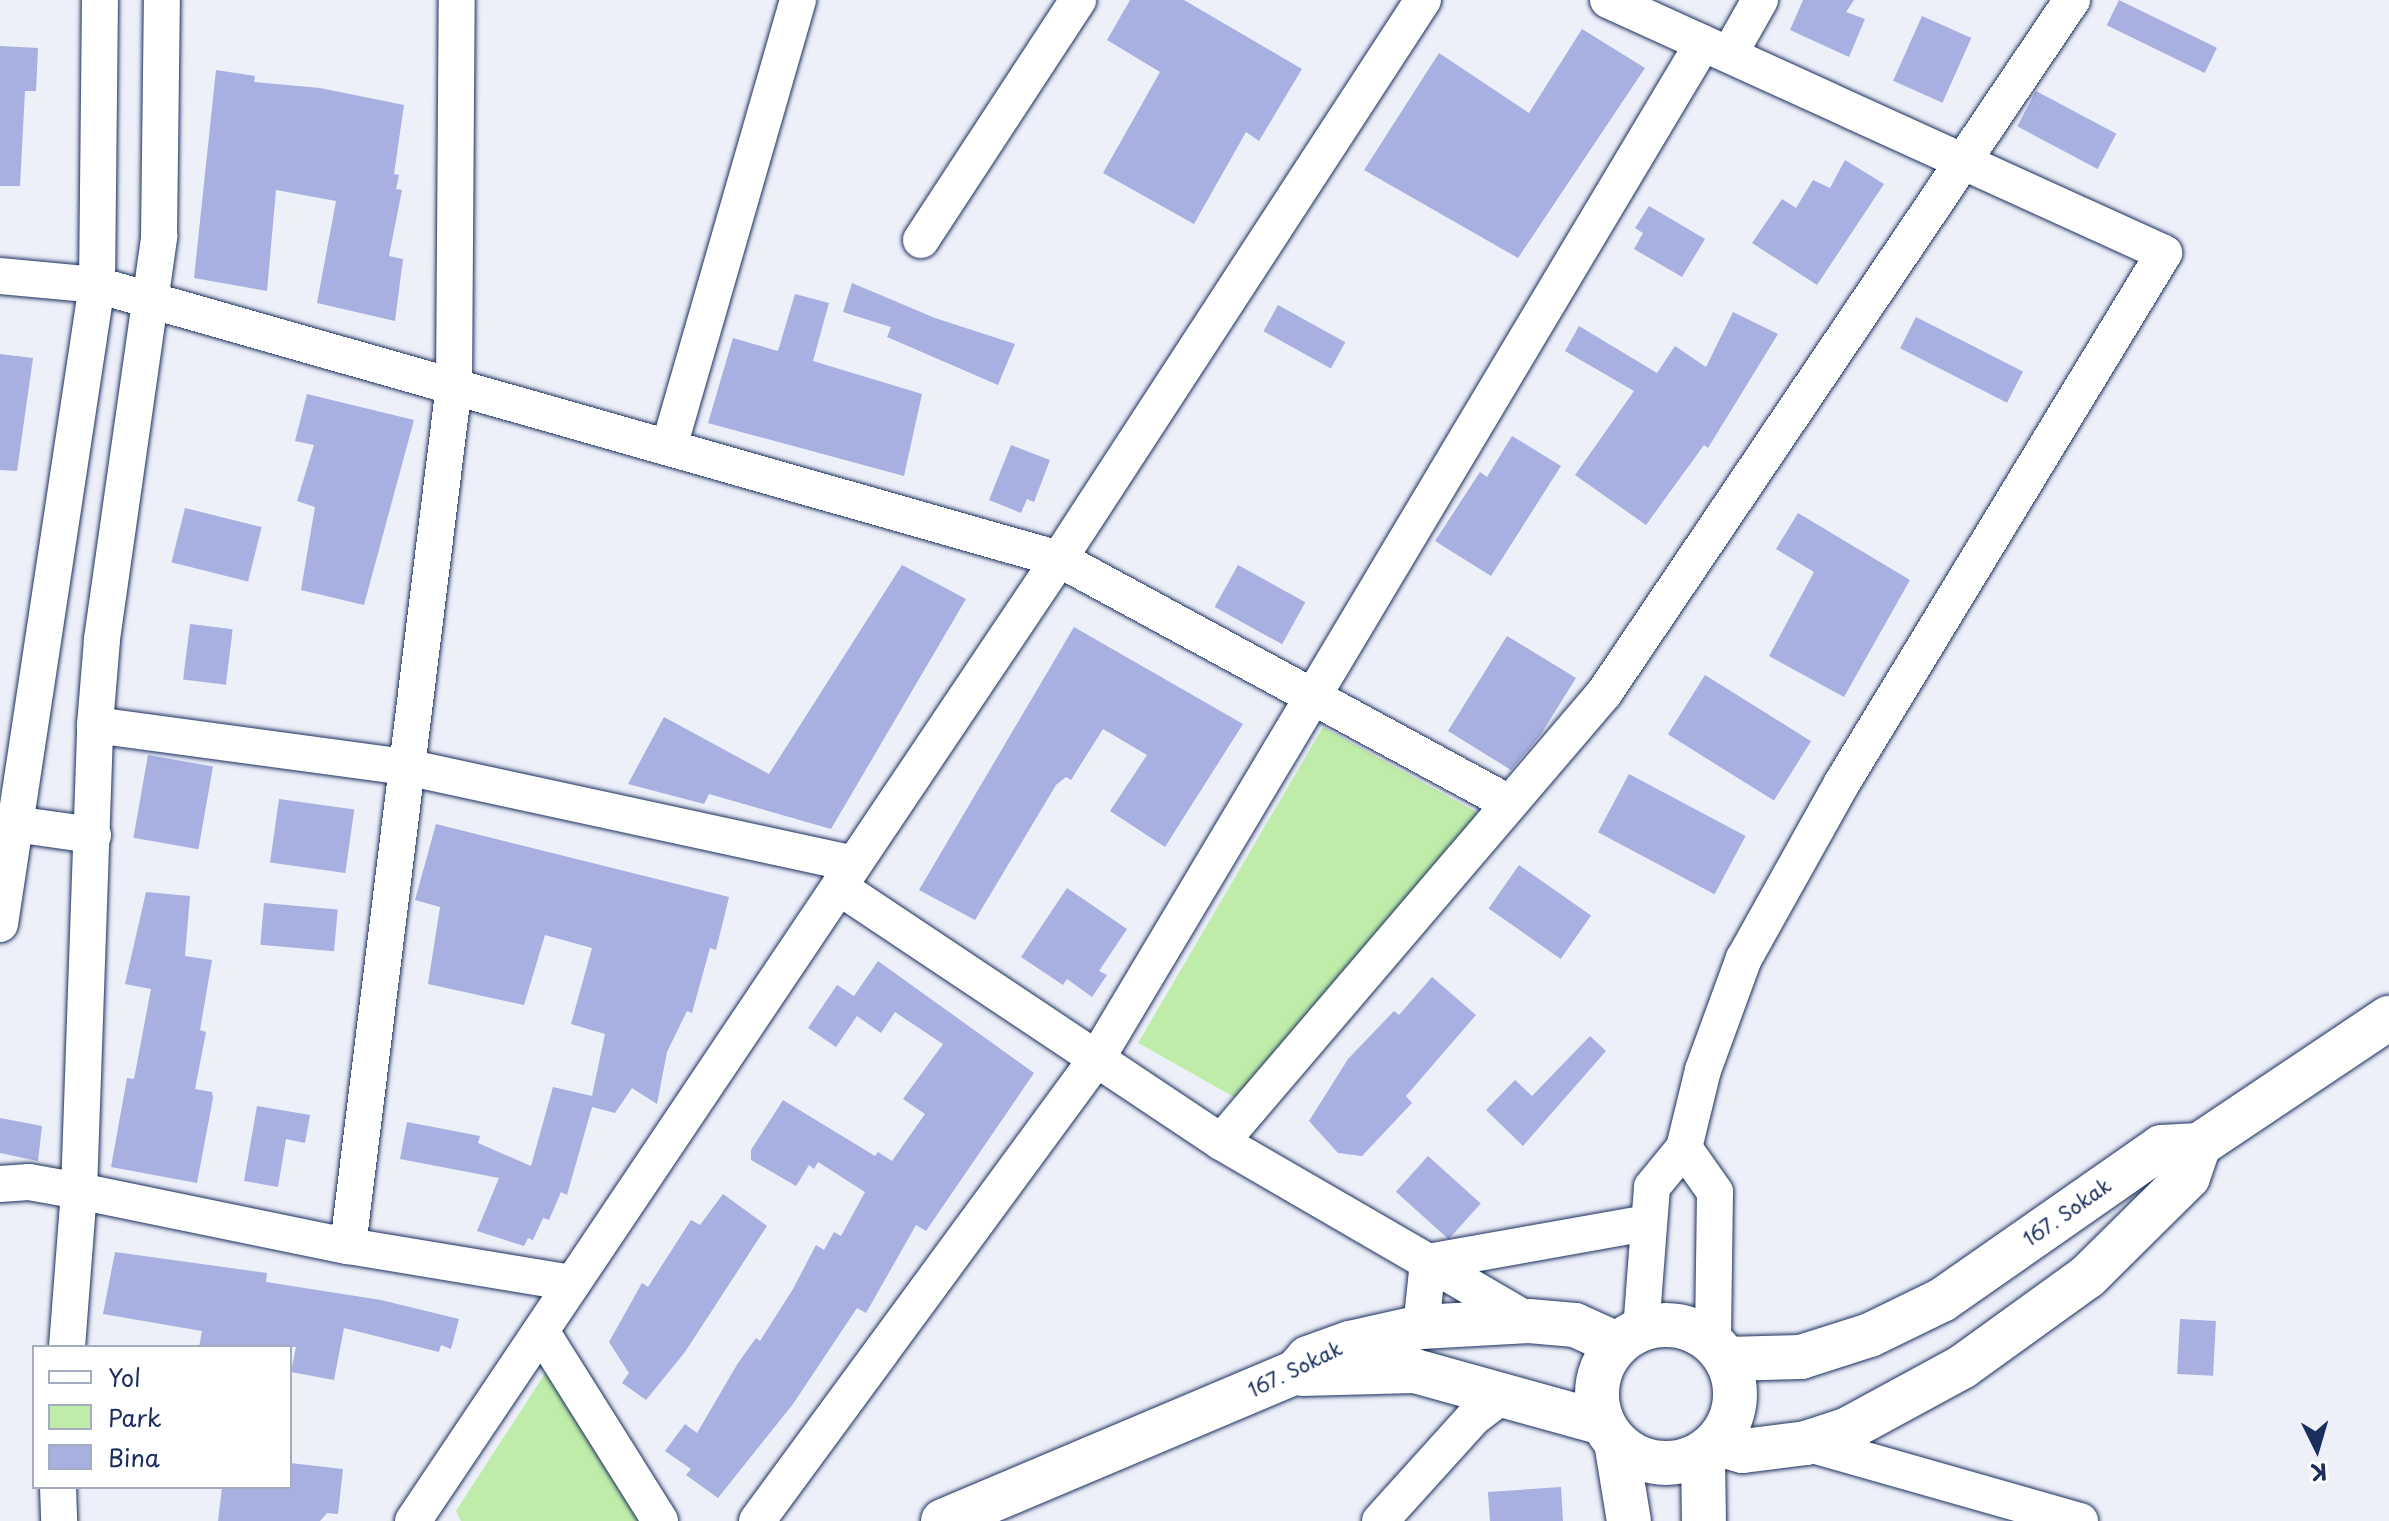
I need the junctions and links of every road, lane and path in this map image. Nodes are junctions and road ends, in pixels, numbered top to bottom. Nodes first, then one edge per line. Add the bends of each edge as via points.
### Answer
1 (100, 0) edge
2 (162, 0) edge
3 (457, 0) edge
4 (798, 0) edge
5 (1078, 0) edge
6 (1423, 0) edge
7 (1608, 0) edge
8 (1760, 0) edge
9 (2072, 0) edge
10 (1717, 48) junction
11 (1965, 166) junction
12 (921, 240) dead end
13 (0, 276) edge
14 (97, 285) junction
15 (150, 300) junction
16 (454, 385) junction
17 (669, 447) junction
18 (1059, 559) junction
19 (1313, 697) junction
20 (95, 725) junction
21 (406, 767) junction
22 (1509, 803) junction
23 (9, 822) edge
24 (93, 835) junction
25 (847, 875) junction
26 (0, 924) edge
27 (2389, 1018) edge
28 (1097, 1058) junction
29 (1221, 1142) junction
30 (2199, 1145) junction
31 (1684, 1148) junction
32 (0, 1184) edge
33 (79, 1191) junction
34 (1648, 1223) junction
35 (348, 1246) junction
36 (1428, 1262) junction
37 (572, 1283) junction
38 (1529, 1321) junction
39 (1421, 1327) junction
40 (541, 1331) junction
41 (1629, 1337) junction
42 (67, 1345) edge
43 (1720, 1350) junction
44 (1296, 1372) junction
45 (1504, 1394) junction
46 (1610, 1432) junction
47 (1806, 1443) junction
48 (1709, 1448) junction
49 (58, 1489) edge
50 (419, 1518) edge
51 (2075, 1520) edge
52 (59, 1521) edge
53 (660, 1521) edge
54 (757, 1521) edge
55 (943, 1521) edge
56 (1380, 1521) edge
57 (1629, 1521) edge
58 (1704, 1521) edge

1 - 14 street
2 - 15 street via 159,236
3 - 16 street
4 - 17 street
5 - 12 street
6 - 18 street
7 - 10 street
8 - 10 street
9 - 11 street
10 - 11 street
10 - 19 street
11 - 22 street via 1605,692
11 - 31 street via 2164,253 1842,783 1744,958 1703,1070
13 - 14 street
14 - 15 street
14 - 23 street
15 - 16 street
15 - 20 street via 102,639
16 - 17 street
16 - 21 street
17 - 18 street
18 - 19 street
18 - 25 street
19 - 22 street
19 - 28 street
20 - 21 street
20 - 24 street
21 - 25 street
21 - 35 street
22 - 29 street
23 - 24 street
23 - 26 street
24 - 33 street
25 - 28 street
25 - 37 street
27 - 30 street, 167. Sokak
28 - 29 street
28 - 54 street
29 - 36 street
30 - 43 street, 167. Sokak via 2161,1147 1942,1300 1870,1335 1801,1357
30 - 47 street via 2188,1177 2087,1277 1962,1367 1846,1430
31 - 34 street via 1652,1187
31 - 43 street via 1715,1192
32 - 33 street via 29,1182
33 - 35 street
33 - 42 street
34 - 36 street
34 - 41 street
35 - 37 street
36 - 38 street
36 - 39 street
37 - 40 street
38 - 39 street, 167. Sokak
38 - 41 street, 167. Sokak
39 - 44 street, 167. Sokak via 1308,1358
40 - 50 street
40 - 53 street
41 - 43 street via 1685,1328
41 - 46 street via 1598,1378
43 - 48 street via 1735,1397 1730,1419
44 - 45 street via 1311,1377 1415,1371
44 - 55 street, 167. Sokak
45 - 46 street
45 - 56 street via 1474,1417
46 - 48 street via 1656,1461
46 - 57 street
47 - 48 street via 1755,1451
47 - 51 street
48 - 58 street
49 - 52 street

